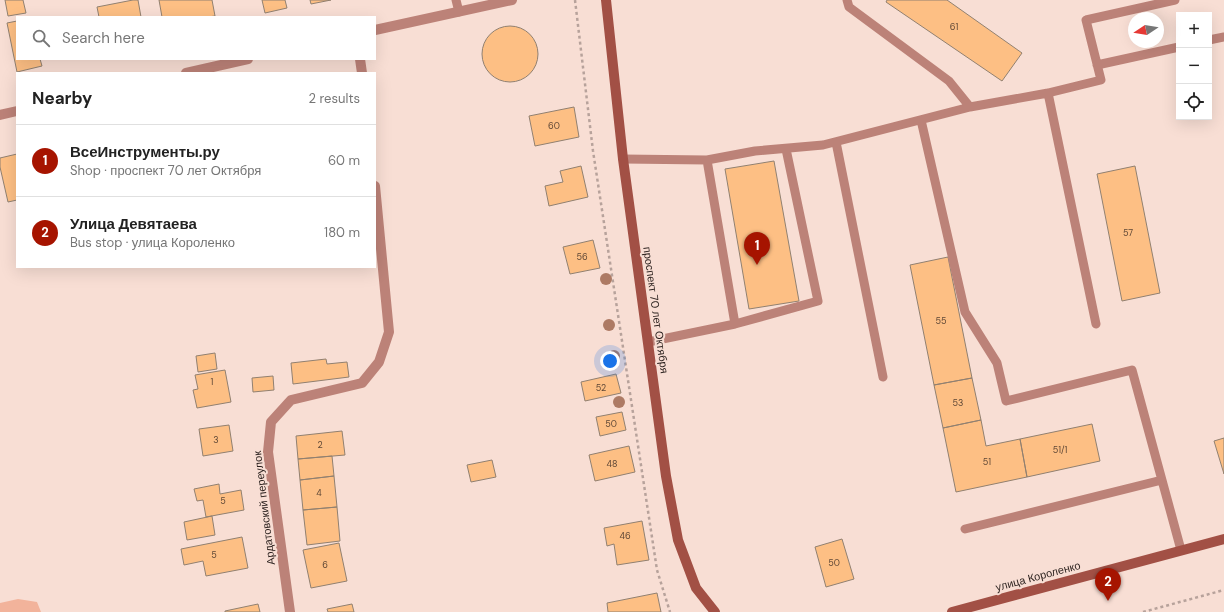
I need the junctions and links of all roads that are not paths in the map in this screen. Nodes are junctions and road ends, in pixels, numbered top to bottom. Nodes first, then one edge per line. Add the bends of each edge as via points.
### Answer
1 (456, 0) edge
2 (512, 0) edge
3 (606, 0) edge
4 (847, 0) edge
5 (1175, 0) edge
6 (458, 12) junction
7 (376, 30) edge
8 (1224, 37) edge
9 (1212, 39) edge
10 (1176, 48) edge
11 (244, 60) edge
12 (360, 60) edge
13 (1097, 65) junction
14 (190, 72) edge
15 (362, 72) edge
16 (1048, 93) junction
17 (970, 107) junction
18 (16, 111) edge
19 (0, 115) edge
20 (921, 120) junction
21 (836, 142) junction
22 (786, 149) junction
23 (623, 159) junction
24 (707, 160) junction
25 (376, 196) edge
26 (735, 324) junction
27 (1096, 324) dead end
28 (648, 342) junction
29 (883, 377) dead end
30 (1162, 480) junction
31 (965, 529) dead end
32 (1224, 538) edge
33 (1181, 550) junction
34 (290, 612) edge
35 (716, 612) edge
36 (952, 612) edge

1 - 6 lane
2 - 6 street
3 - 23 street, проспект 70 лет Октября
4 - 17 lane via 849,7 949,81
5 - 13 lane via 1086,20
6 - 7 street
8 - 9 lane
10 - 13 lane
11 - 14 street
12 - 15 street
13 - 16 lane via 1101,80
16 - 17 lane
16 - 27 lane
17 - 20 lane
18 - 19 street
20 - 21 lane
20 - 30 lane via 965,312 997,362 1006,401 1132,370
21 - 22 lane
21 - 29 lane
22 - 24 lane via 755,151
22 - 26 lane via 818,302
23 - 24 lane
23 - 28 street, проспект 70 лет Октября
24 - 26 lane
25 - 34 street, Ардатовский переулок via 389,332 379,362 362,383 291,400 271,422 268,452
26 - 28 lane
28 - 35 street, проспект 70 лет Октября via 666,476 678,540 696,588
30 - 31 lane
30 - 33 lane
32 - 33 street, улица Короленко
33 - 36 street, улица Короленко

